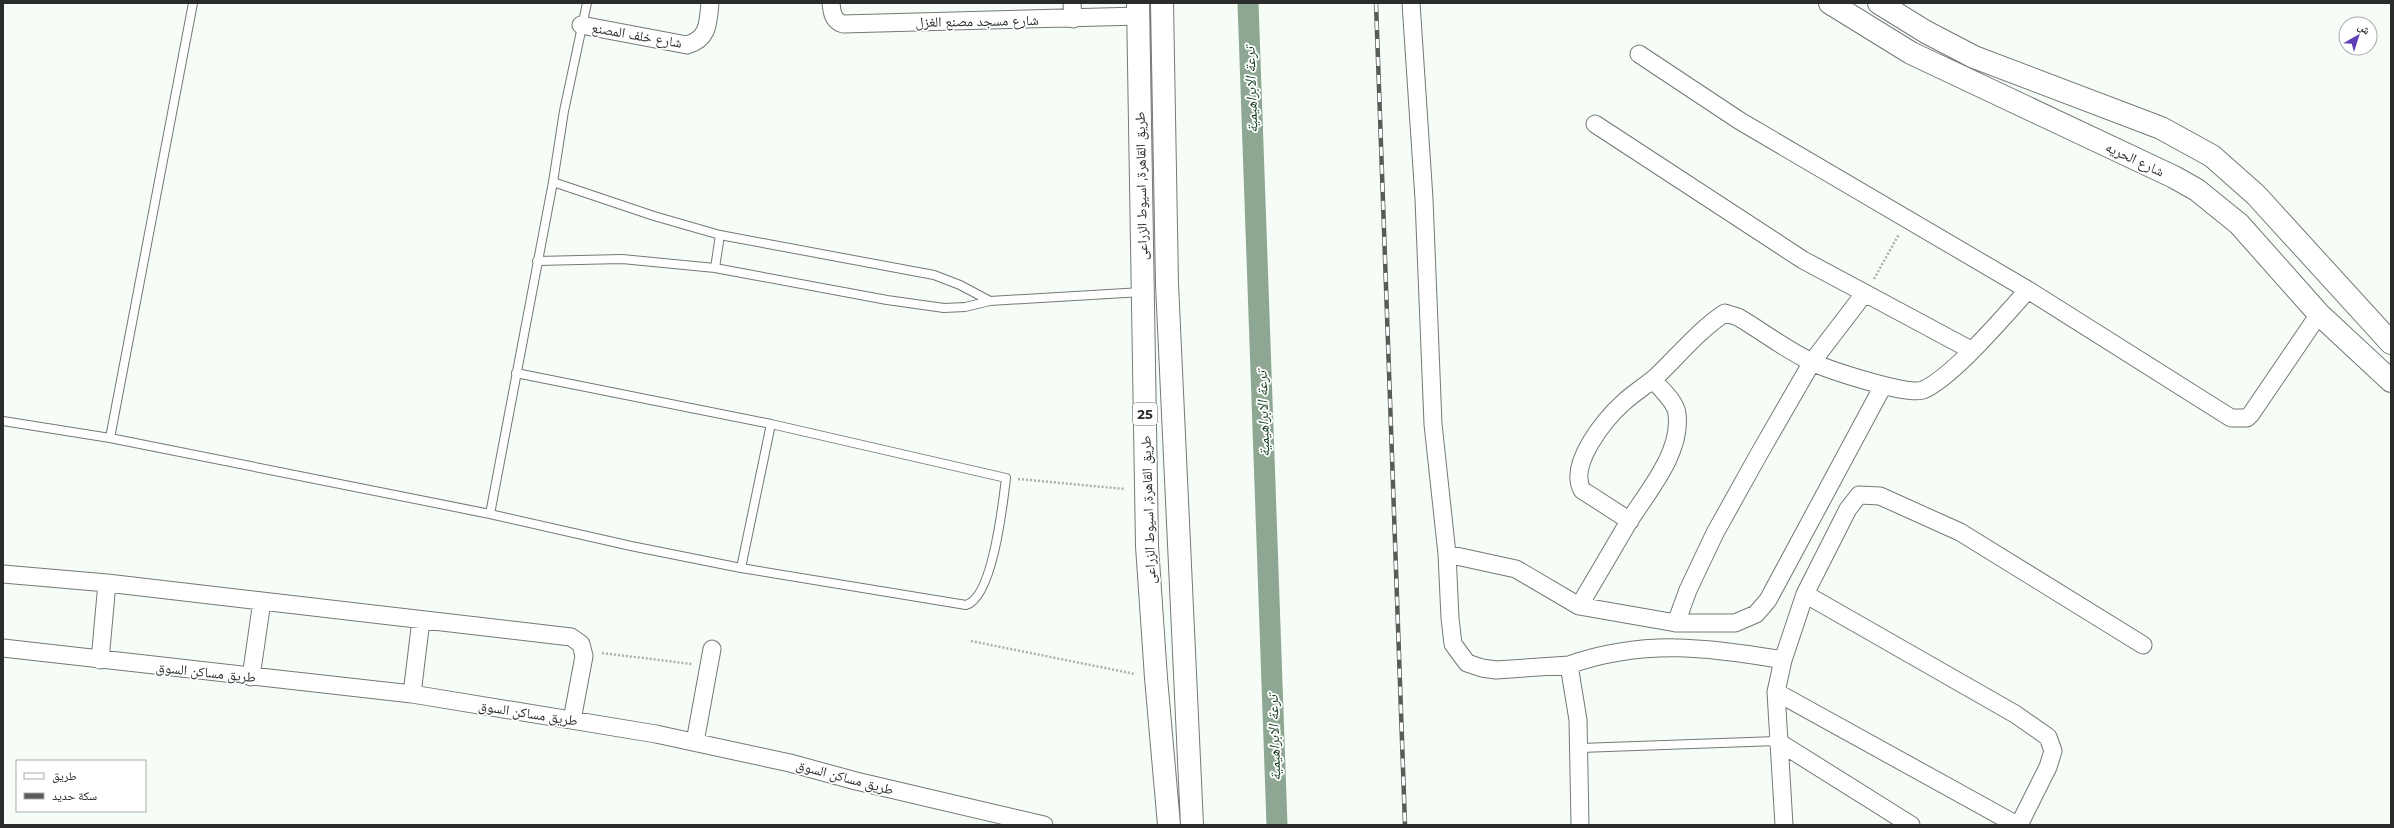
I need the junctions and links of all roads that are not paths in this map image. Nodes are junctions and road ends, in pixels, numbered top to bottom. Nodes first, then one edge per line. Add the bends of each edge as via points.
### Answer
1 (193, 3) edge
2 (587, 3) edge
3 (710, 3) edge
4 (831, 3) edge
5 (1162, 3) edge
6 (1411, 3) edge
7 (1830, 3) edge
8 (1880, 3) edge
9 (1138, 10) edge
10 (1073, 11) edge
11 (581, 25) junction
12 (1638, 54) dead end
13 (2089, 101) junction
14 (1595, 124) dead end
15 (2078, 132) junction
16 (553, 182) junction
17 (720, 235) junction
18 (537, 261) junction
19 (715, 268) junction
20 (2028, 290) junction
21 (1143, 292) junction
22 (1864, 294) junction
23 (990, 301) junction
24 (2319, 314) junction
25 (2391, 342) edge
26 (1972, 350) junction
27 (1812, 362) junction
28 (516, 373) junction
29 (1653, 380) junction
30 (2391, 381) edge
31 (1883, 386) junction
32 (3, 421) edge
33 (771, 424) junction
34 (110, 438) junction
35 (490, 514) junction
36 (1630, 521) junction
37 (1447, 554) junction
38 (741, 568) junction
39 (3, 574) edge
40 (107, 583) junction
41 (1805, 594) junction
42 (262, 601) junction
43 (1579, 606) junction
44 (421, 620) junction
45 (1676, 623) junction
46 (2142, 645) dead end
47 (3, 648) edge
48 (712, 649) dead end
49 (100, 660) junction
50 (1783, 660) junction
51 (1570, 665) junction
52 (251, 676) junction
53 (1776, 692) junction
54 (412, 694) junction
55 (572, 720) junction
56 (1777, 741) junction
57 (695, 742) junction
58 (1580, 748) junction
59 (1044, 825) edge
60 (1169, 825) edge
61 (1192, 825) edge
62 (1580, 825) edge
63 (1784, 825) edge
64 (1911, 825) edge
65 (2018, 825) edge

1 - 34 lane
2 - 11 lane
3 - 11 street, شارع خلف المصنع via 707,29 696,42 687,45
4 - 10 street, شارع مسجد مصنع الغزل via 835,20 843,24
5 - 61 main road, طريق القاهرة, اسيوط الزراعى / 25 via 1167,284
6 - 37 street via 1424,199 1433,424
7 - 15 main road, شارع الحريه via 1911,52
8 - 13 main road via 1926,32 1974,57
9 - 10 street, شارع مسجد مصنع الغزل
9 - 21 main road, طريق القاهرة, اسيوط الزراعى / 25
11 - 16 lane
12 - 20 street via 1740,121
13 - 15 main road
13 - 25 main road via 2187,141 2230,170
14 - 22 street via 1767,237
15 - 24 main road, شارع الحريه via 2174,176 2219,206 2239,224
16 - 17 lane
16 - 18 lane
17 - 19 lane
17 - 23 lane via 908,269 960,285
18 - 19 lane via 622,259
18 - 28 lane
19 - 23 lane via 917,305 965,307
20 - 24 street via 2231,418 2247,418 2251,414
20 - 26 street
21 - 23 lane
21 - 60 main road, طريق القاهرة, اسيوط الزراعى / 25 via 1147,546
22 - 26 street
22 - 27 street
24 - 30 main road, شارع الحريه
26 - 31 street via 1937,382 1921,391
27 - 29 street via 1738,316 1725,313
27 - 31 street
27 - 45 street via 1716,533 1688,590
28 - 33 lane
28 - 35 lane
29 - 36 street via 1678,413 1676,438 1653,488
29 - 36 street via 1626,400 1602,426 1582,460 1579,477 1582,490
31 - 45 street via 1768,600 1756,614 1735,623
32 - 34 lane
33 - 38 lane
33 - 38 lane via 1006,478 998,531 983,588 970,604
34 - 35 lane
35 - 38 lane
36 - 43 street
37 - 43 street via 1516,569
37 - 51 street via 1453,644 1467,663 1475,667 1496,670
39 - 40 street
40 - 42 street
40 - 49 street
41 - 46 street via 1848,510 1859,495 1880,496 1960,532
41 - 50 street
41 - 65 street via 2016,714 2048,737 2053,751 2048,767
42 - 44 street
42 - 52 street
43 - 45 street
44 - 54 street
44 - 55 street via 571,637 576,640 584,650
47 - 49 street, طريق مساكن السوق
48 - 57 street
49 - 52 street, طريق مساكن السوق
50 - 51 street via 1720,649 1658,647 1600,654
50 - 53 street
51 - 58 street
52 - 54 street, طريق مساكن السوق
53 - 56 street
53 - 65 street
54 - 55 street, طريق مساكن السوق
55 - 57 street, طريق مساكن السوق
56 - 58 lane
56 - 63 street
56 - 64 street
57 - 59 street, طريق مساكن السوق
58 - 62 street

